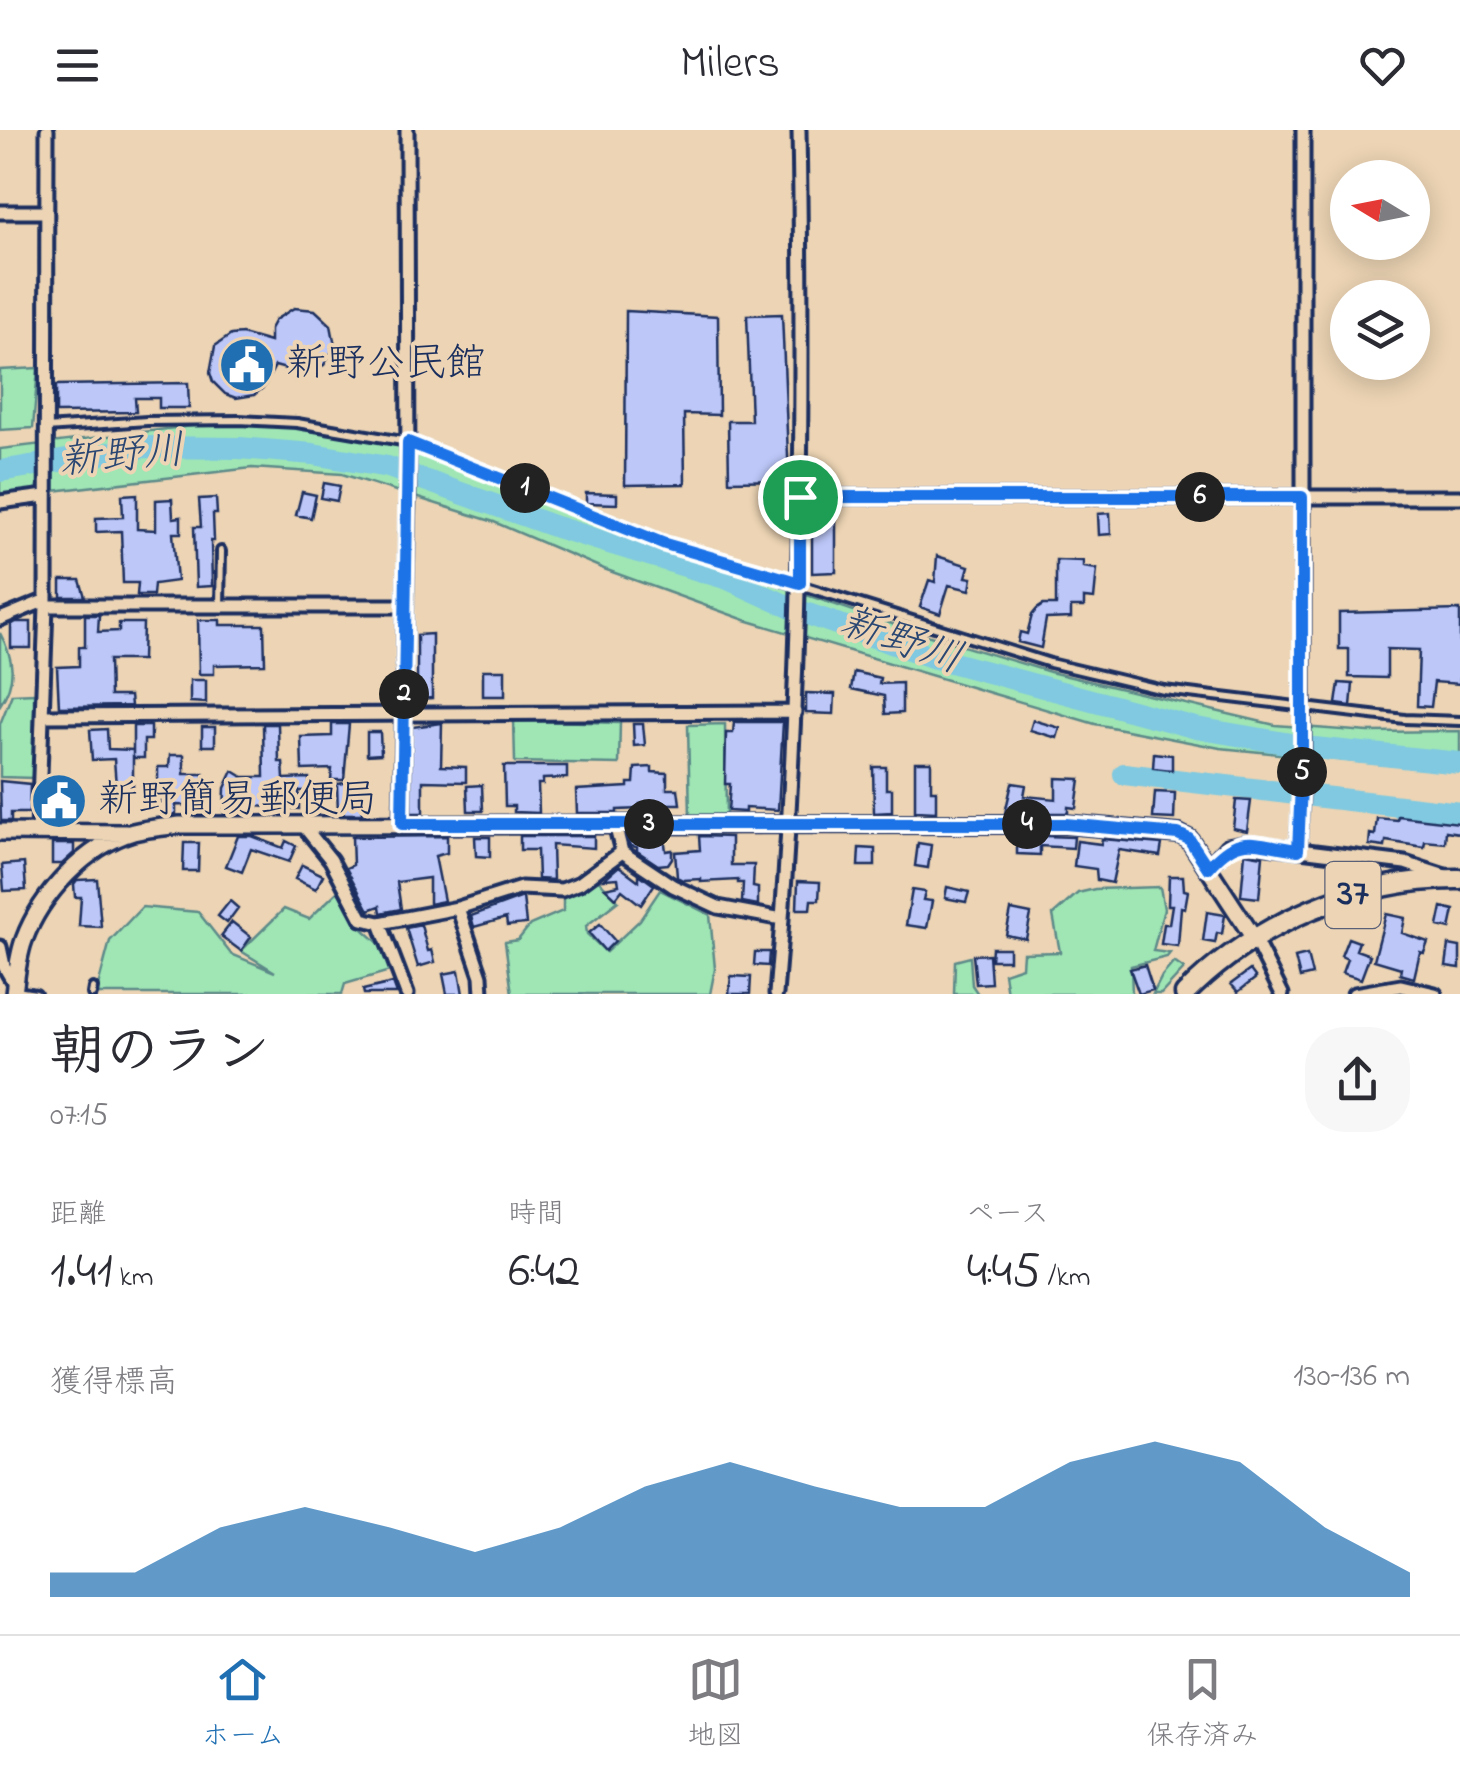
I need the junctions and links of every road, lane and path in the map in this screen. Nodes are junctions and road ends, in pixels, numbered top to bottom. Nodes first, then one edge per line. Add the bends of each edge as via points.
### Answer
1 (47, 130) edge
2 (408, 130) edge
3 (800, 130) edge
4 (1302, 130) edge
5 (0, 212) edge
6 (46, 212) junction
7 (46, 428) junction
8 (408, 442) junction
9 (45, 496) junction
10 (800, 497) junction
11 (1302, 497) junction
12 (1460, 497) edge
13 (0, 502) edge
14 (221, 551) dead end
15 (800, 588) junction
16 (46, 603) junction
17 (220, 606) junction
18 (405, 606) junction
19 (0, 619) edge
20 (1302, 709) junction
21 (795, 712) junction
22 (404, 714) junction
23 (42, 716) junction
24 (1460, 721) edge
25 (302, 824) junction
26 (402, 824) junction
27 (615, 824) junction
28 (787, 825) junction
29 (0, 832) edge
30 (38, 832) junction
31 (130, 833) junction
32 (1298, 850) junction
33 (622, 852) junction
34 (1208, 868) junction
35 (1457, 879) edge
36 (458, 908) junction
37 (782, 919) junction
38 (380, 924) junction
39 (1254, 940) junction
40 (0, 946) edge
41 (15, 990) edge
42 (36, 994) edge
43 (407, 994) edge
44 (482, 994) edge
45 (776, 994) edge
46 (1185, 994) edge
47 (1282, 994) edge
48 (1354, 994) edge
49 (1435, 994) edge

1 - 6 street
2 - 8 street
3 - 10 street
4 - 11 street
5 - 6 street
6 - 7 street
7 - 8 lane via 239,420
7 - 9 street
8 - 15 lane via 665,544
8 - 18 street
9 - 13 street
9 - 16 street
10 - 11 street
10 - 15 street
11 - 12 street
11 - 20 street
14 - 17 lane
15 - 20 lane via 1164,690
15 - 21 street
16 - 17 street
16 - 19 street
16 - 23 street
17 - 18 street
18 - 22 street
20 - 24 lane
20 - 32 street
21 - 22 street
21 - 28 street
22 - 23 street
22 - 26 street
23 - 30 street
25 - 26 street
25 - 31 street via 180,825
25 - 38 street via 331,860 362,919
26 - 27 street
27 - 28 street
27 - 33 street
28 - 34 street via 1065,824 1178,834
28 - 37 street
29 - 30 street
30 - 31 street
31 - 41 street via 81,863 46,900 24,940
32 - 34 street via 1243,842 1227,846
32 - 35 street via 1405,863
33 - 36 street via 562,890 520,888
33 - 37 street via 718,907
34 - 39 street
35 - 39 main road, 37 via 1339,898
36 - 38 street
36 - 44 street
37 - 45 street
38 - 43 street
39 - 46 main road, 37
39 - 47 street
40 - 41 street
41 - 42 lane
48 - 49 street via 1401,986

